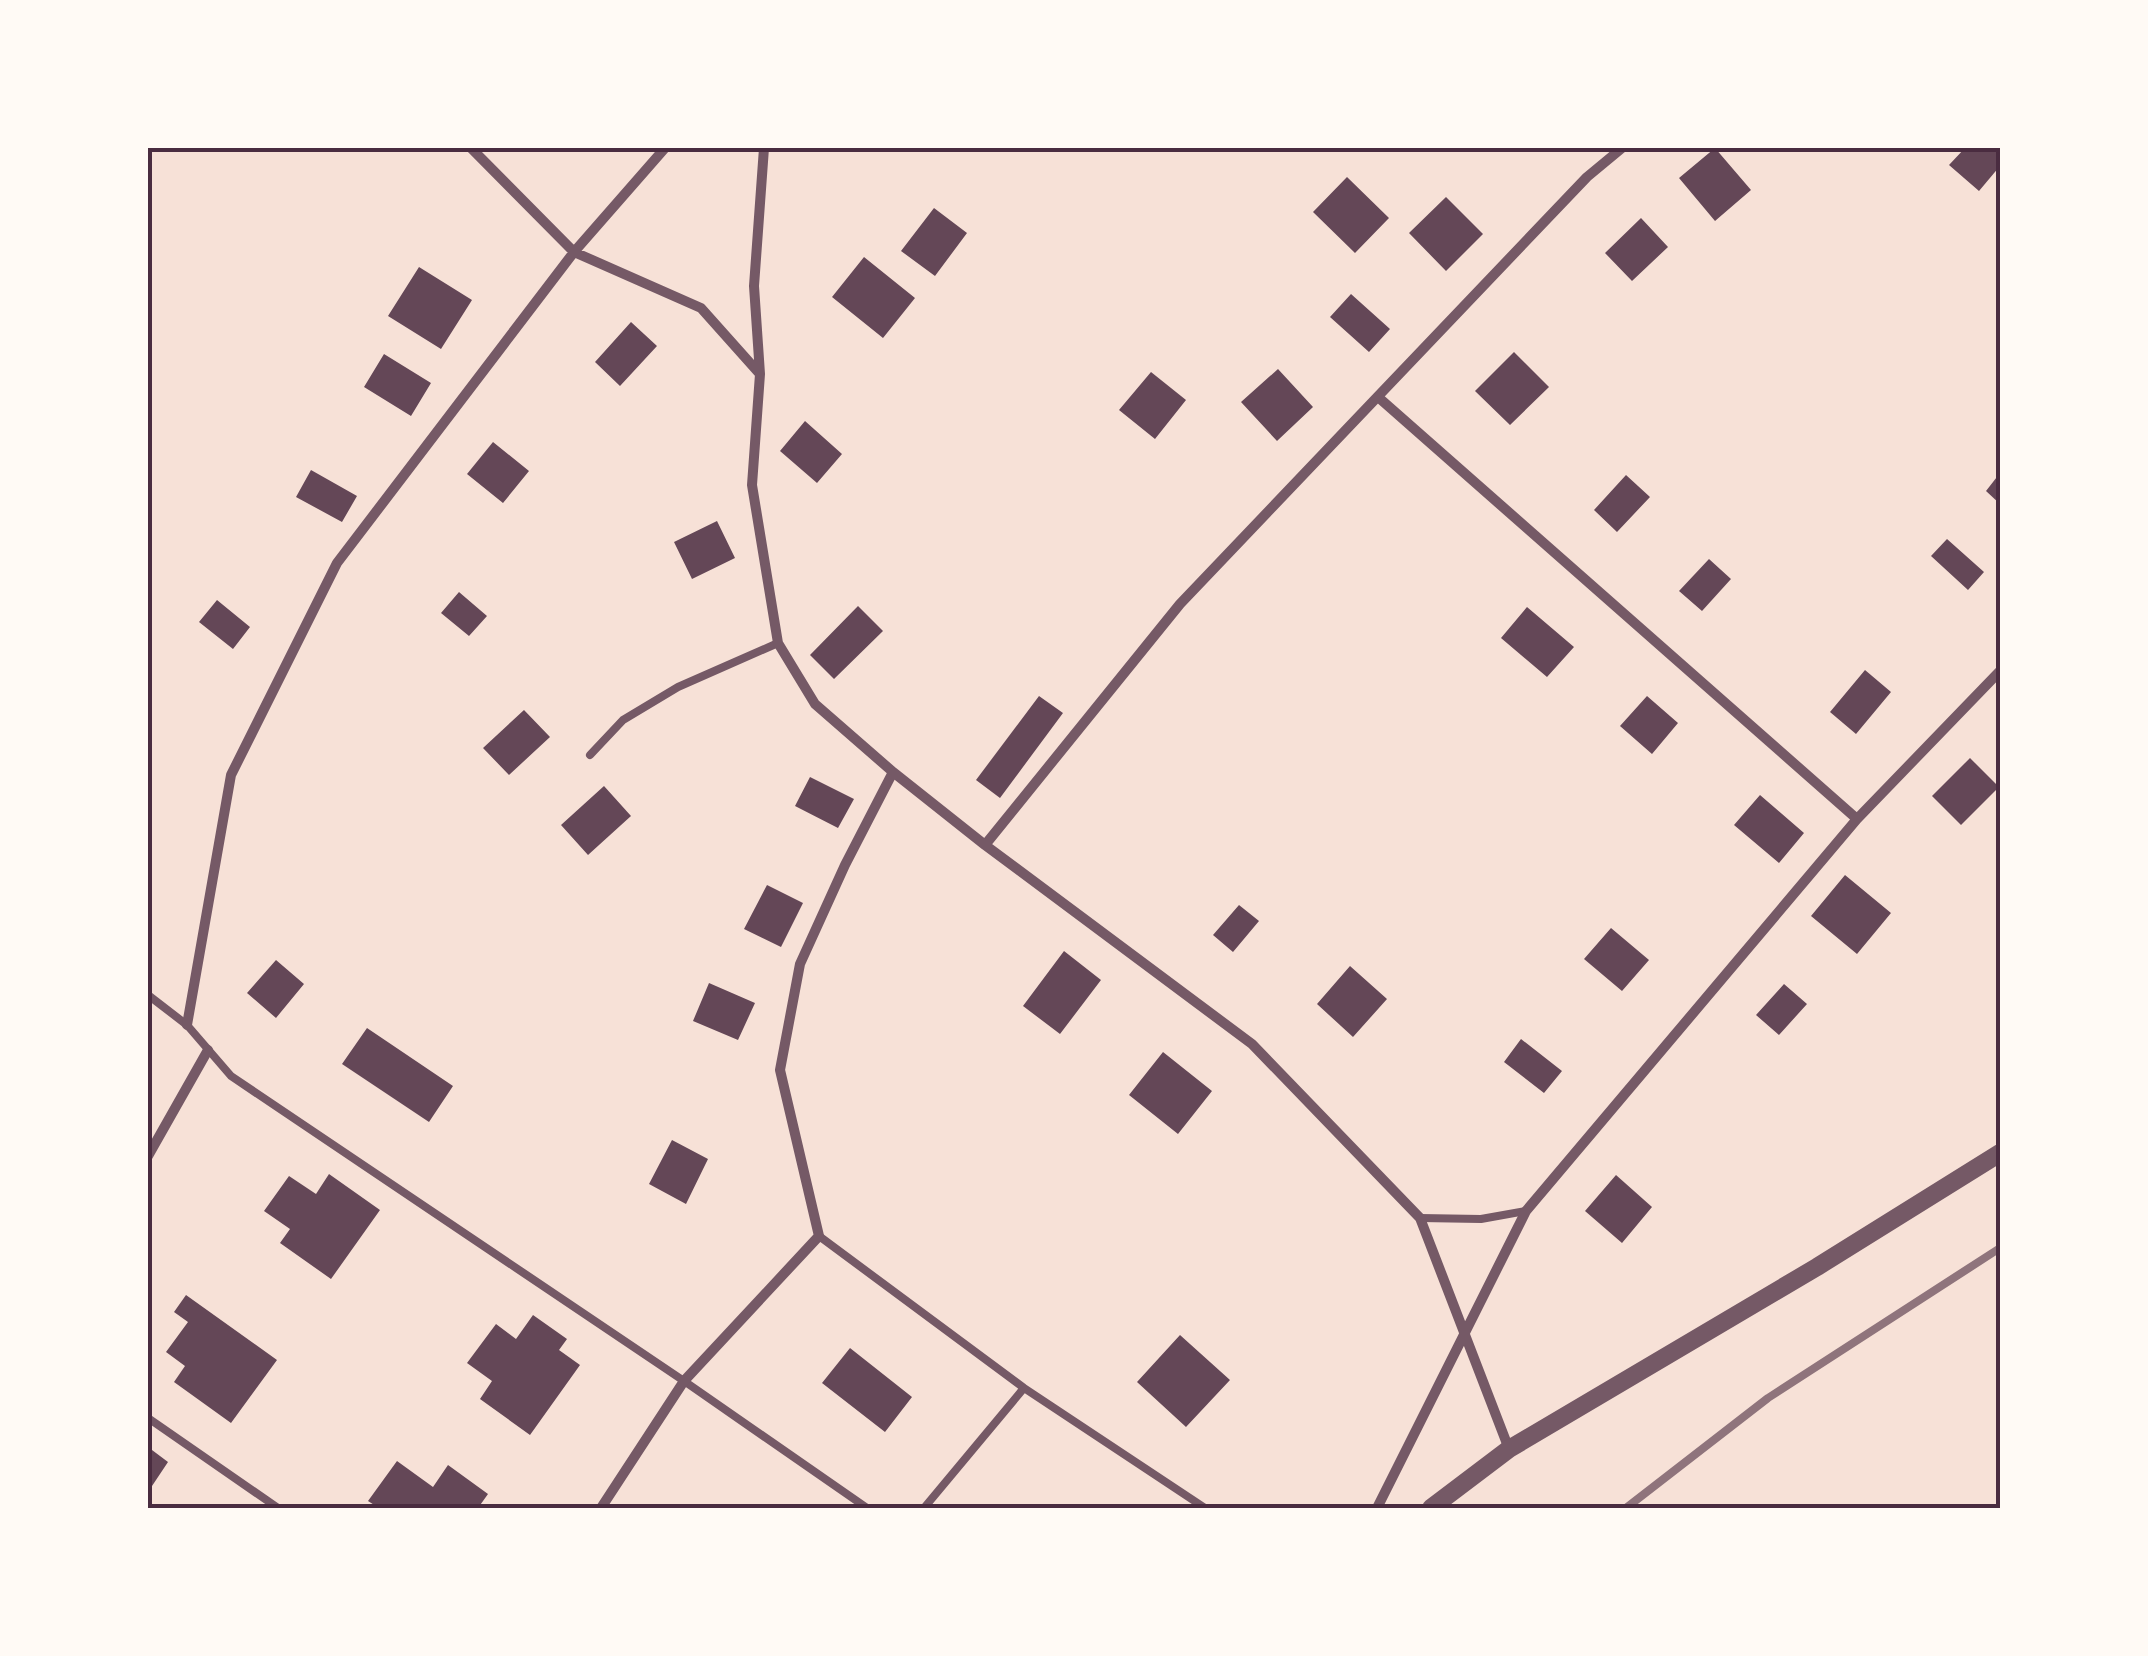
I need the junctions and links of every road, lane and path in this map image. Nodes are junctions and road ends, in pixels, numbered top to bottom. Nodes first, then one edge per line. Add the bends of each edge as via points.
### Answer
1 (471, 148) edge
2 (665, 148) edge
3 (764, 148) edge
4 (1622, 148) edge
5 (574, 252) junction
6 (760, 374) junction
7 (1378, 398) junction
8 (778, 643) junction
9 (2000, 670) edge
10 (590, 754) dead end
11 (893, 772) junction
12 (1856, 819) junction
13 (985, 845) junction
14 (148, 995) edge
15 (187, 1025) junction
16 (208, 1050) junction
17 (2000, 1153) edge
18 (148, 1156) edge
19 (1526, 1211) junction
20 (1420, 1218) junction
21 (819, 1236) junction
22 (1465, 1332) junction
23 (684, 1382) junction
24 (1024, 1388) junction
25 (148, 1418) edge
26 (1509, 1449) junction
27 (278, 1508) edge
28 (600, 1508) edge
29 (867, 1508) edge
30 (924, 1508) edge
31 (1206, 1508) edge
32 (1377, 1508) edge
33 (1430, 1508) edge

1 - 5 street
2 - 5 street
3 - 6 street via 754,286
4 - 7 street
5 - 6 street via 701,308
5 - 15 street via 336,562 231,775
6 - 8 street via 752,485
7 - 12 street
7 - 13 street via 1180,604
8 - 10 lane via 678,687 623,720
8 - 11 street via 815,704
9 - 12 street
11 - 13 street
11 - 21 street via 800,964 780,1070
12 - 19 street
13 - 20 street via 1252,1044
14 - 15 lane
15 - 16 lane
16 - 18 street
16 - 23 lane via 231,1076
17 - 26 street
19 - 20 lane via 1480,1220
19 - 22 street
20 - 22 street
21 - 23 street
21 - 24 lane
22 - 26 street
22 - 32 street
23 - 28 street
23 - 29 lane
24 - 30 lane
24 - 31 lane
25 - 27 lane
26 - 33 street

